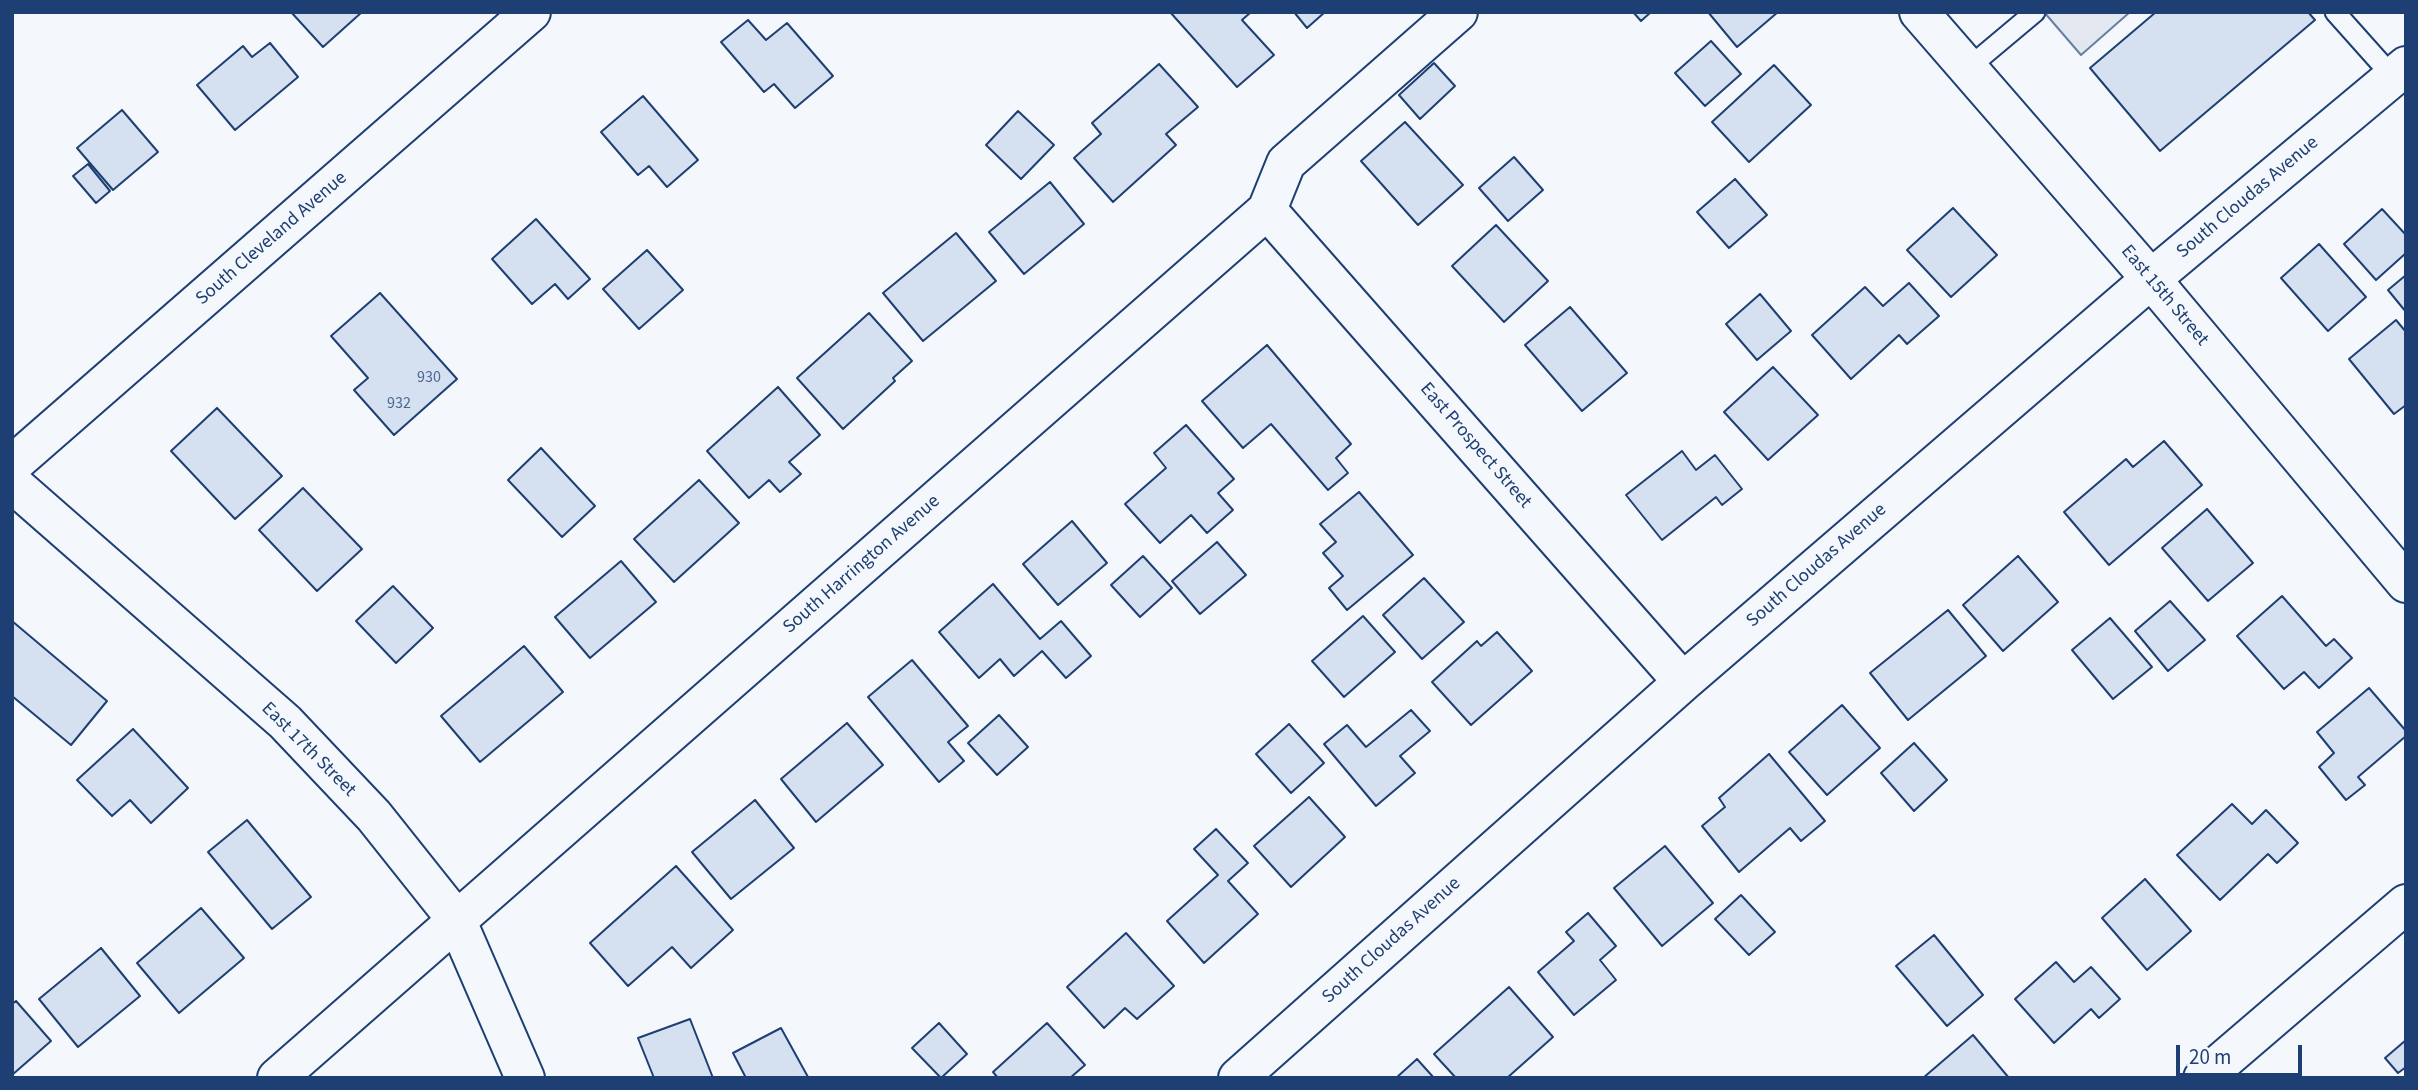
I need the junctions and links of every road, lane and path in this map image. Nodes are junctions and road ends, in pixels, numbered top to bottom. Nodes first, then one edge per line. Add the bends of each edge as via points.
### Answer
1 (531, 12) edge
2 (1458, 12) edge
3 (1919, 12) edge
4 (2035, 12) edge
5 (2335, 12) edge
6 (1967, 69) junction
7 (2399, 72) edge
8 (1267, 210) junction
9 (2151, 279) junction
10 (12, 465) edge
11 (12, 483) edge
12 (2406, 583) edge
13 (1683, 682) junction
14 (2406, 904) edge
15 (456, 919) junction
16 (277, 1078) edge
17 (525, 1078) edge
18 (1238, 1078) edge
19 (2203, 1078) edge

1 - 10 street, South Cleveland Avenue
2 - 8 street via 1286,163
3 - 6 street, East 15th Street
4 - 6 lane
5 - 7 lane
6 - 9 street, East 15th Street
7 - 9 street, South Cloudas Avenue
8 - 13 street, East Prospect Street
8 - 15 street, South Harrington Avenue
9 - 12 street, East 15th Street
9 - 13 street, South Cloudas Avenue
11 - 15 street, East 17th Street via 285,722 374,816
13 - 18 street, South Cloudas Avenue
14 - 19 street
15 - 16 street, South Harrington Avenue
15 - 17 street, East 17th Street

